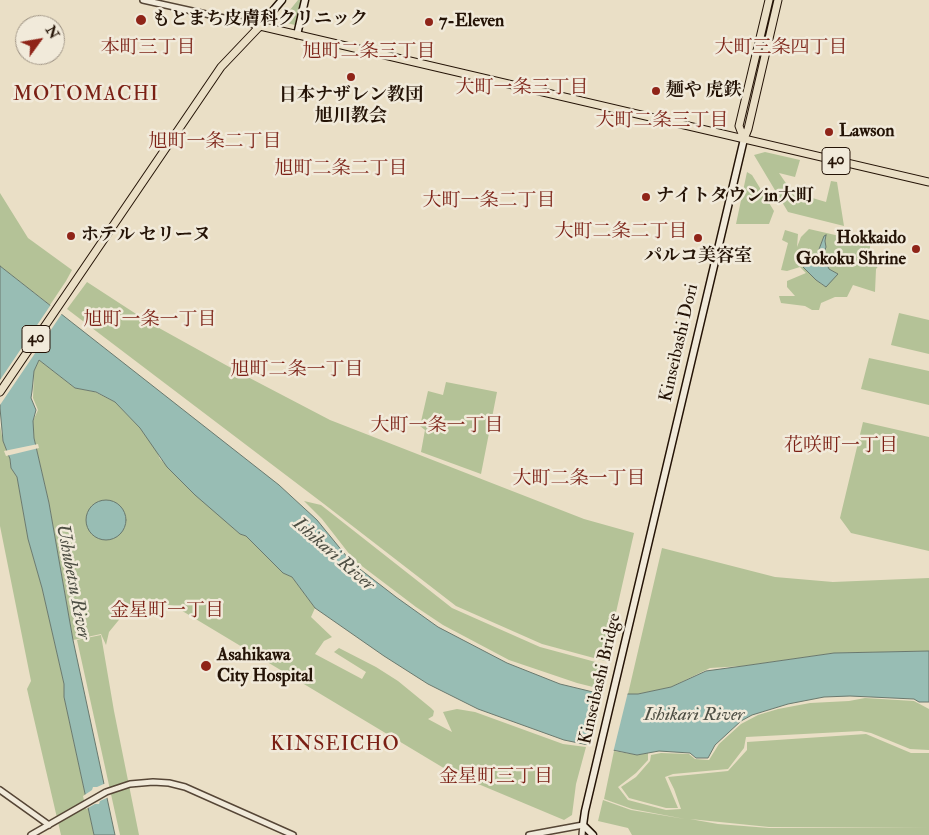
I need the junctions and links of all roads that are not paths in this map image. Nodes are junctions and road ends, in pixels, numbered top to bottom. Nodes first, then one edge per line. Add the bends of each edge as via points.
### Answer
1 (143, 0) edge
2 (282, 0) edge
3 (305, 0) edge
4 (769, 0) edge
5 (778, 0) edge
6 (260, 26) junction
7 (297, 35) junction
8 (744, 139) junction
9 (929, 182) edge
10 (0, 392) edge
11 (646, 555) joint
12 (0, 790) edge
13 (49, 825) junction
14 (584, 825) junction
15 (31, 835) edge
16 (293, 835) edge
17 (529, 835) edge
18 (582, 835) edge
19 (594, 835) edge

1 - 6 street
2 - 6 main road
3 - 7 main road
4 - 8 main road, Kinseibashi Dori via 739,126
5 - 8 main road, Kinseibashi Dori
6 - 7 main road, 40
6 - 10 main road, 40 via 221,67
7 - 8 main road, 40
8 - 9 main road, 40
8 - 11 main road, Kinseibashi Dori
11 - 14 main road, Kinseibashi Bridge
12 - 13 street
13 - 15 street
13 - 16 street via 106,792 122,786 153,782 185,787
14 - 17 street
14 - 18 street
14 - 19 main road

